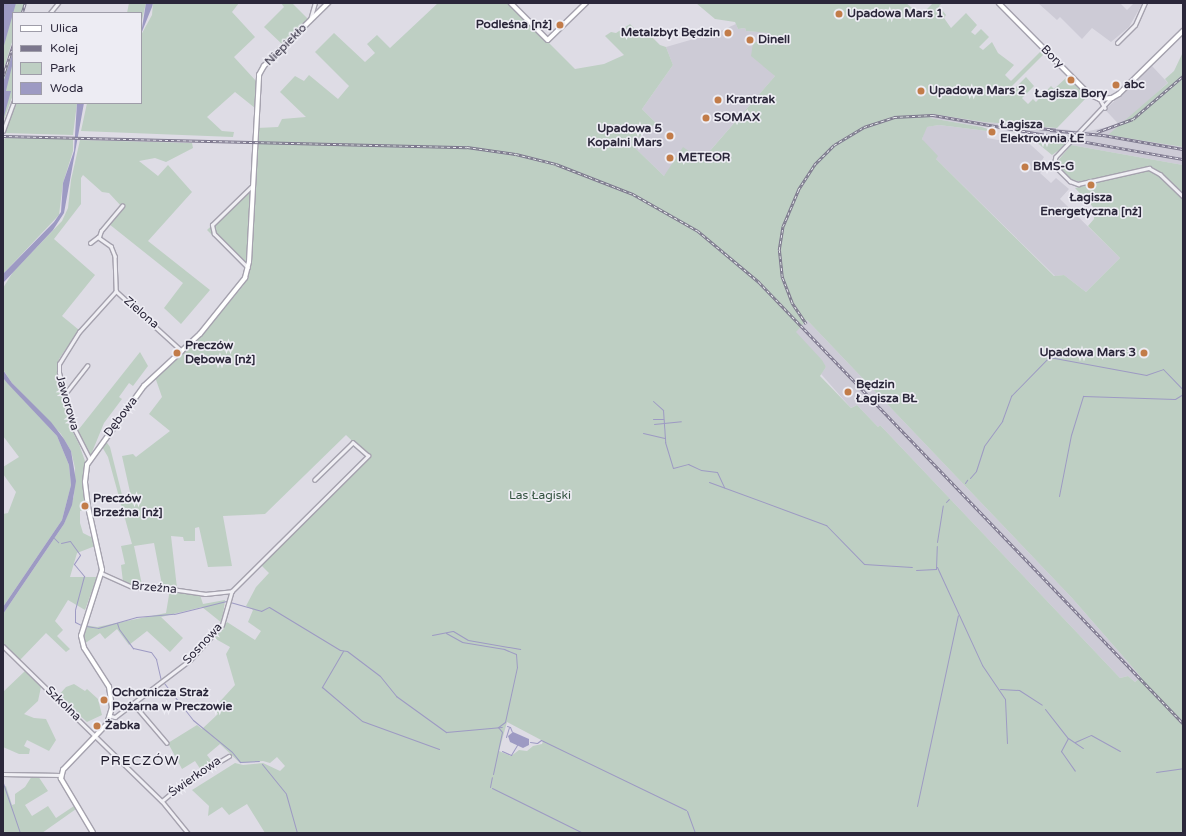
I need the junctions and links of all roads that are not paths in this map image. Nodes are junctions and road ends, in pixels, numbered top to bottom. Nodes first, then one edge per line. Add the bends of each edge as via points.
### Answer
1 (58, 3) edge
2 (315, 3) edge
3 (328, 3) edge
4 (511, 3) edge
5 (586, 3) edge
6 (999, 3) edge
7 (1145, 3) edge
8 (51, 12) edge
9 (310, 21) junction
10 (1183, 30) edge
11 (1117, 43) dead end
12 (1112, 98) junction
13 (1100, 100) junction
14 (13, 104) edge
15 (1105, 108) junction
16 (256, 118) joint
17 (3, 131) edge
18 (253, 185) junction
19 (1183, 196) edge
20 (122, 206) dead end
21 (99, 238) junction
22 (90, 243) dead end
23 (248, 268) junction
24 (116, 291) junction
25 (183, 352) junction
26 (87, 366) dead end
27 (65, 395) junction
28 (90, 460) junction
29 (315, 480) dead end
30 (101, 573) junction
31 (232, 590) junction
32 (3, 646) edge
33 (133, 703) junction
34 (111, 716) junction
35 (96, 736) junction
36 (167, 743) dead end
37 (229, 756) dead end
38 (3, 774) edge
39 (61, 775) junction
40 (162, 801) junction
41 (93, 833) edge
42 (188, 833) edge

1 - 8 street
2 - 9 street
3 - 9 street, Niepiekło
4 - 5 street via 548,40
6 - 13 street, Bory via 1089,94
7 - 11 street via 1135,25
9 - 16 street, Niepiekło via 261,70 257,86
10 - 12 street
12 - 13 street
12 - 15 street
13 - 15 street
14 - 17 street
15 - 19 street via 1054,161 1056,167 1070,181 1081,184 1149,168 1160,174
16 - 18 street, Dębowa
18 - 23 street, Dębowa
18 - 23 street via 212,225 214,234
20 - 21 street via 101,231
21 - 22 street
21 - 24 street, Zielona via 111,246 114,252
23 - 25 street, Dębowa via 239,286
24 - 25 street, Zielona
24 - 27 street, Jaworowa via 79,332 60,360 58,370
25 - 28 street, Dębowa via 144,386
26 - 27 street
27 - 28 street, Jaworowa via 72,427
28 - 30 street, Dębowa via 86,475 86,491
29 - 31 street via 353,443 368,456
30 - 31 street, Brzeźna via 134,588 151,586 205,594
30 - 34 street, Dębowa via 81,636 84,648 109,687
31 - 33 street, Sosnowa via 225,619 206,644 190,660
32 - 35 street, Szkolna
33 - 34 street, Sosnowa via 115,717
33 - 36 street
34 - 35 street, Sosnowa
35 - 39 street, Sosnowa
35 - 40 street, Szkolna
37 - 40 street, Świerkowa via 185,782
38 - 39 street
39 - 41 street via 64,786
40 - 42 street, Szkolna

